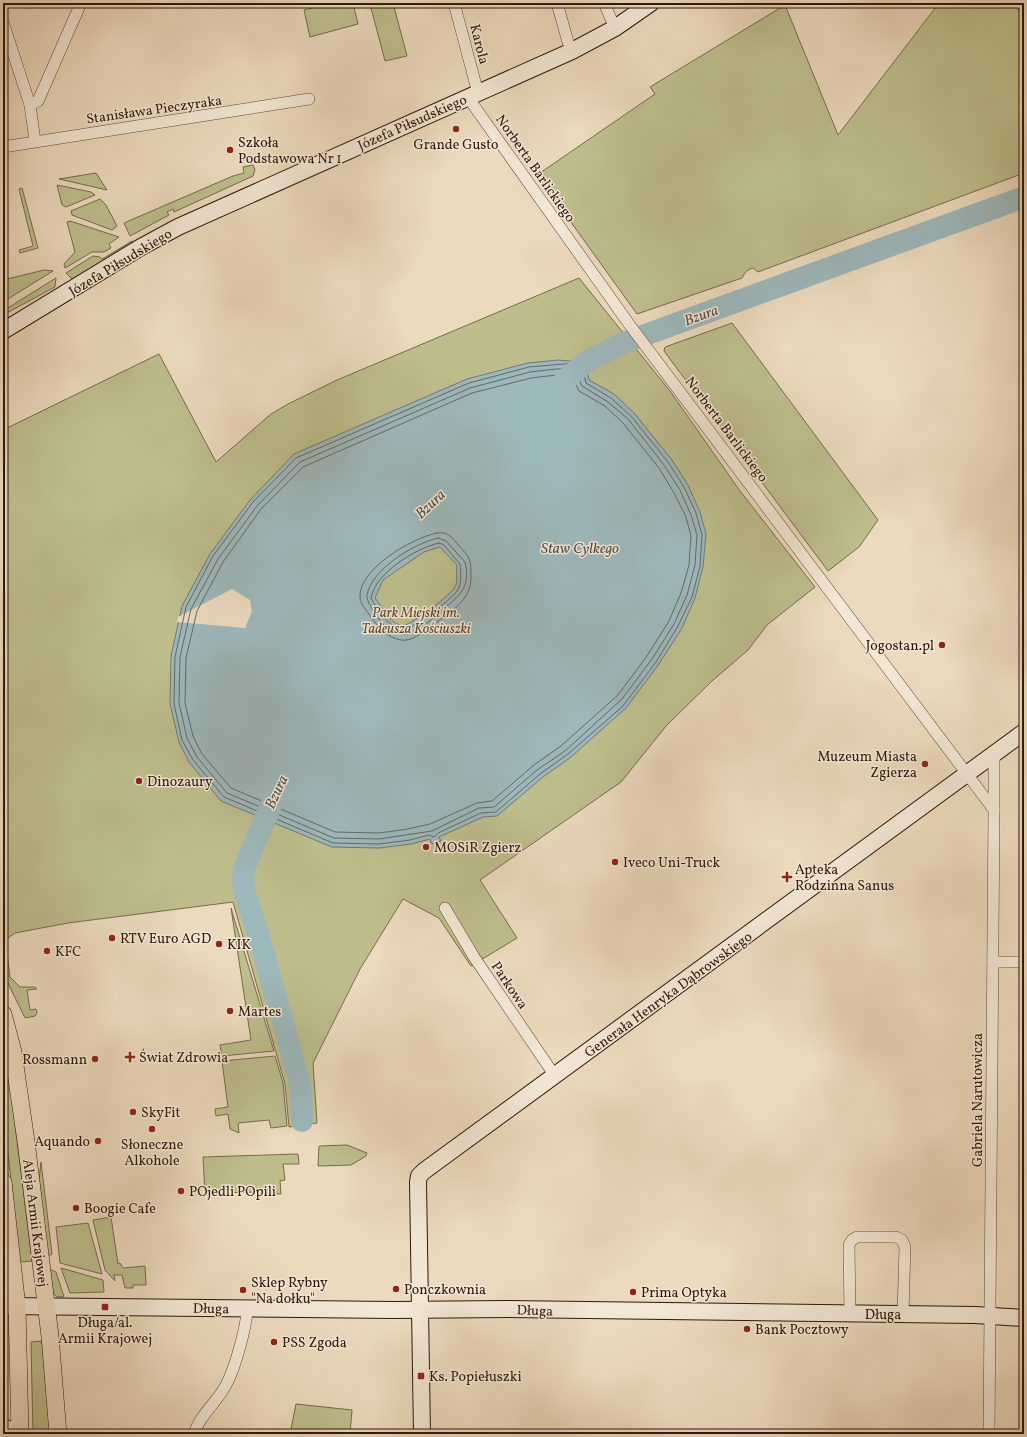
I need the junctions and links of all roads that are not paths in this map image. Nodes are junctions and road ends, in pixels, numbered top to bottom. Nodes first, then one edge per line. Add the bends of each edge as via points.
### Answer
1 (81, 3) edge
2 (454, 3) edge
3 (557, 3) edge
4 (604, 3) edge
5 (651, 3) edge
6 (3, 22) edge
7 (615, 28) junction
8 (572, 51) junction
9 (474, 95) junction
10 (309, 99) dead end
11 (30, 105) junction
12 (35, 141) junction
13 (3, 147) edge
14 (3, 331) edge
15 (1024, 732) edge
16 (994, 754) junction
17 (967, 774) junction
18 (994, 810) junction
19 (445, 908) dead end
20 (993, 962) junction
21 (1024, 962) edge
22 (3, 1014) edge
23 (555, 1076) junction
24 (3, 1182) edge
25 (10, 1306) edge
26 (46, 1307) junction
27 (247, 1309) junction
28 (419, 1310) junction
29 (850, 1314) junction
30 (903, 1314) junction
31 (990, 1316) junction
32 (1024, 1318) edge
33 (3, 1427) edge
34 (20, 1434) edge
35 (58, 1434) edge
36 (194, 1434) edge
37 (422, 1434) edge
38 (989, 1434) edge

1 - 11 street via 38,101
2 - 9 street, Karola
3 - 8 street
4 - 7 street
5 - 7 street, Józefa Piłsudskiego
6 - 11 street
7 - 8 street, Józefa Piłsudskiego
8 - 9 street, Józefa Piłsudskiego
9 - 14 street, Józefa Piłsudskiego via 178,227 140,247
9 - 17 street, Norberta Barlickiego via 474,106 526,182
10 - 12 street, Stanisława Pieczyraka
11 - 12 street
12 - 13 street, Stanisława Pieczyraka
15 - 16 street, Generała Henryka Dąbrowskiego
16 - 17 street, Generała Henryka Dąbrowskiego
16 - 18 street, Gabriela Narutowicza
17 - 18 street
17 - 23 street, Generała Henryka Dąbrowskiego
18 - 20 street, Gabriela Narutowicza
19 - 23 street, Parkowa via 474,958
20 - 21 street
20 - 31 street, Gabriela Narutowicza
22 - 26 main road, Aleja Armii Krajowej via 15,1065
23 - 28 street, Generała Henryka Dąbrowskiego via 420,1176
24 - 25 main road, Aleja Armii Krajowej
25 - 26 street, Długa
25 - 34 main road, Aleja Armii Krajowej
26 - 27 street, Długa
26 - 35 main road, Aleja Armii Krajowej
27 - 28 street, Długa
27 - 36 street via 247,1320 228,1383 199,1421
28 - 29 street, Długa
28 - 37 street
29 - 30 street, Długa
29 - 30 street via 849,1245 857,1237 896,1237 902,1240
30 - 31 street, Długa
31 - 32 street, Długa
31 - 38 street, Gabriela Narutowicza
33 - 34 street

